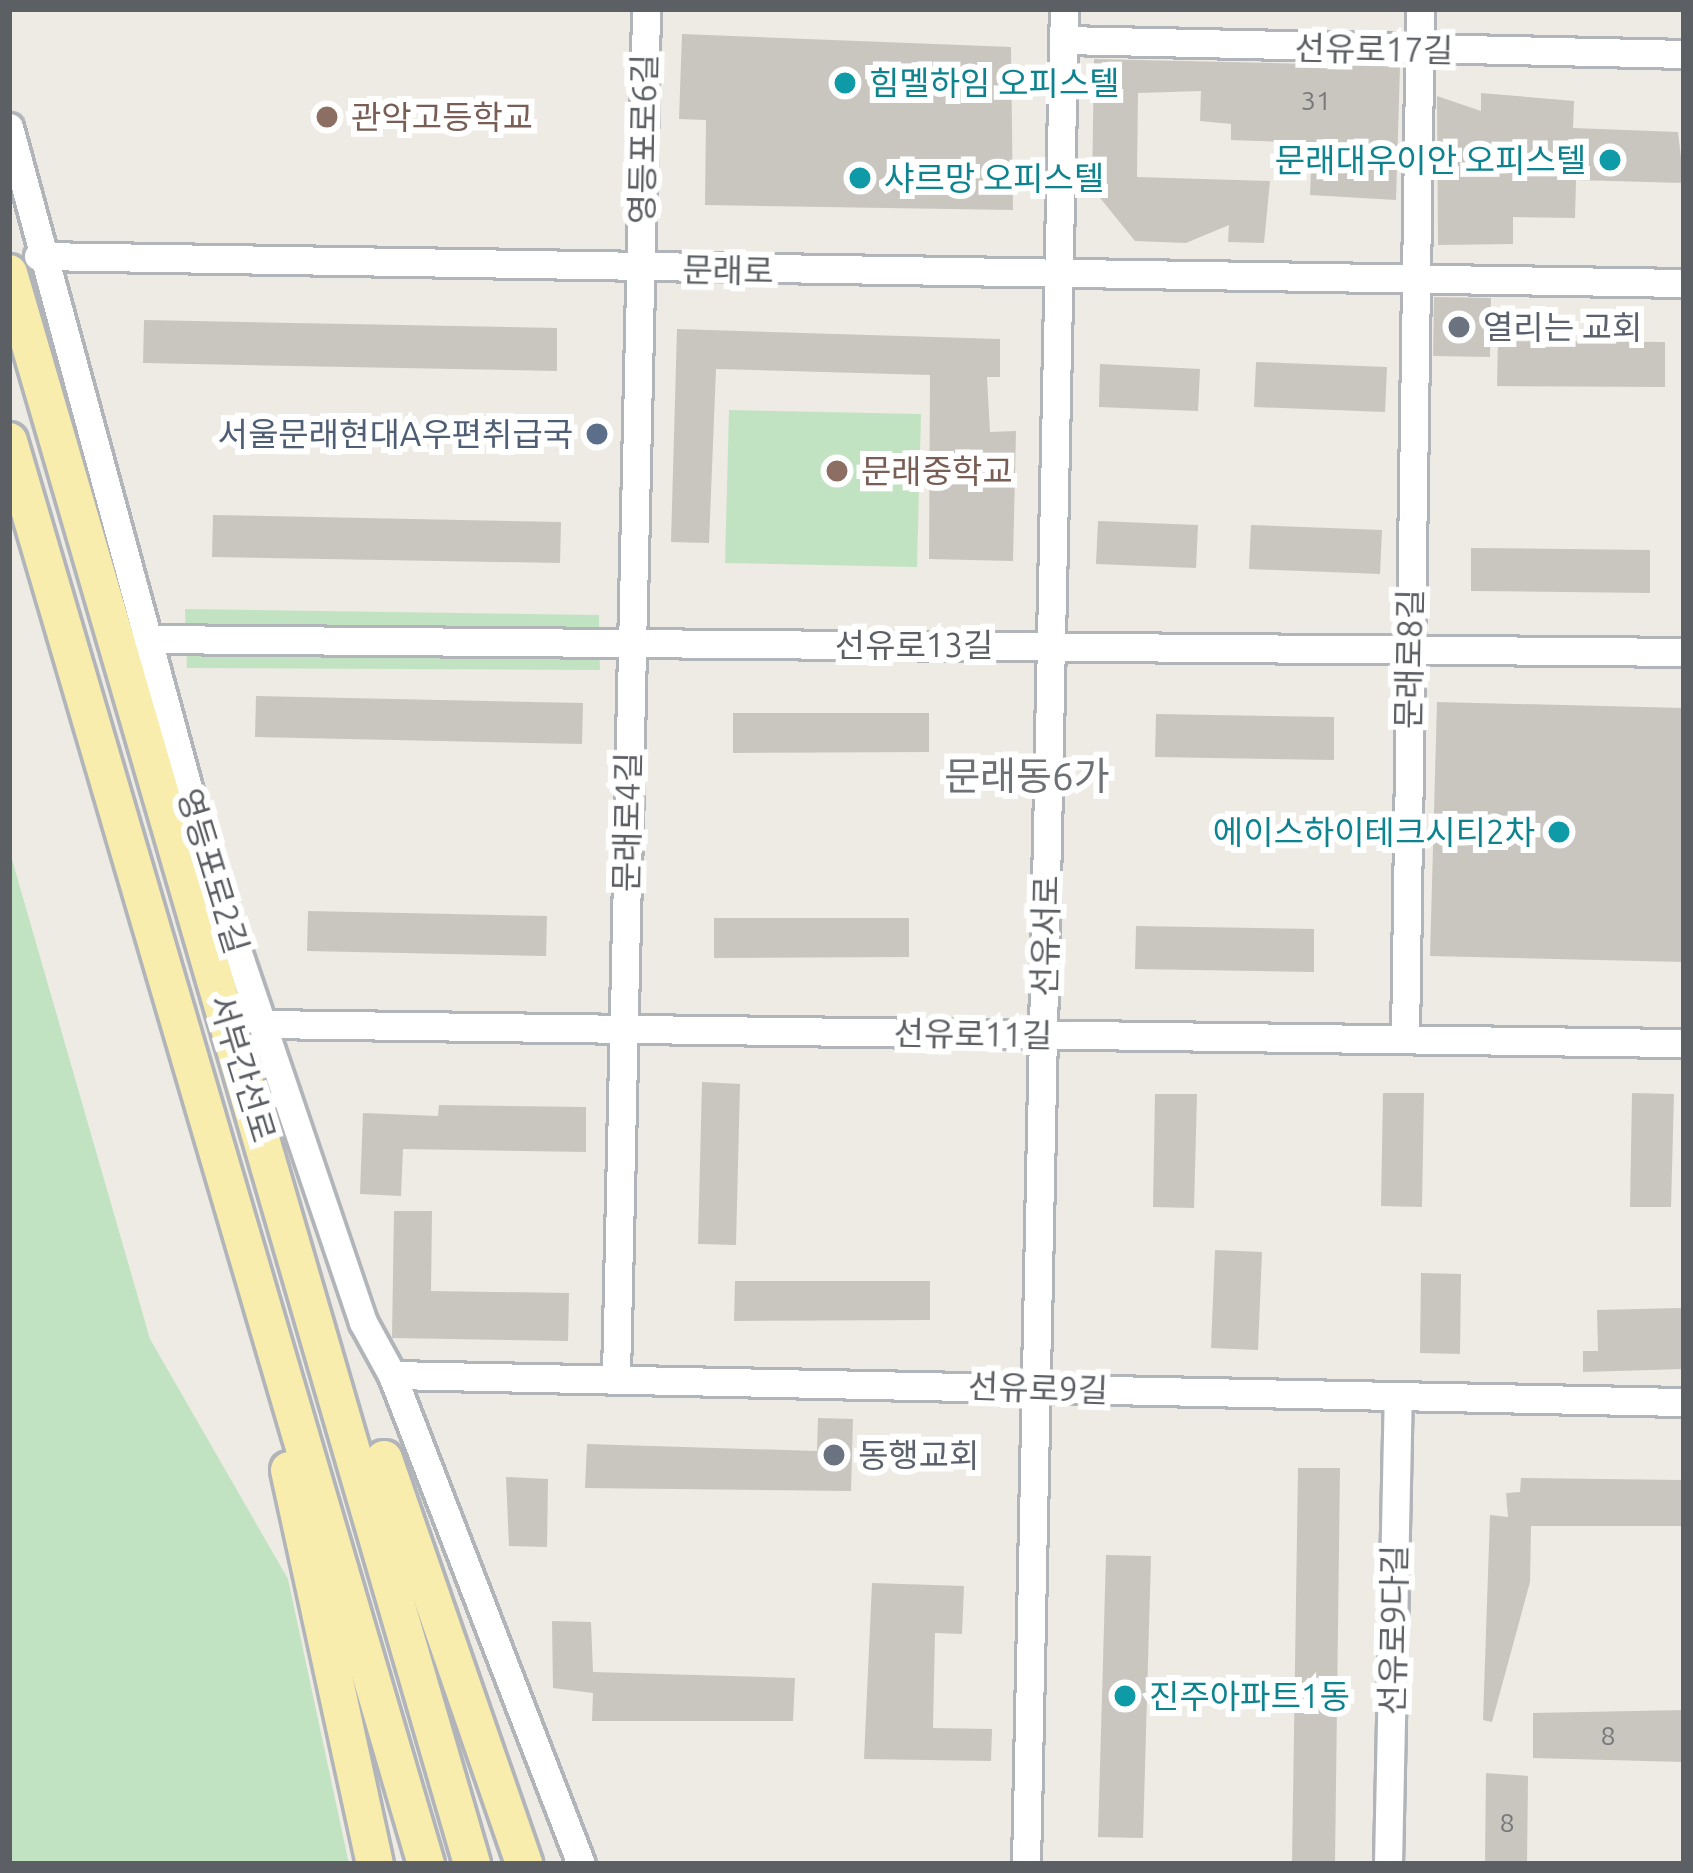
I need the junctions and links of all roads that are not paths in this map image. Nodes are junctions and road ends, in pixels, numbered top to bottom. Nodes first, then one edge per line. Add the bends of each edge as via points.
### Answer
1 (646, 9) edge
2 (1064, 9) edge
3 (1420, 9) edge
4 (1064, 40) junction
5 (1420, 51) junction
6 (1684, 54) edge
7 (9, 128) edge
8 (24, 264) edge
9 (640, 268) junction
10 (1058, 274) junction
11 (1418, 278) junction
12 (1684, 283) edge
13 (9, 441) edge
14 (143, 639) junction
15 (631, 643) junction
16 (1051, 647) junction
17 (1409, 650) junction
18 (1684, 652) edge
19 (262, 1024) junction
20 (623, 1029) junction
21 (1043, 1034) junction
22 (1405, 1039) junction
23 (1684, 1043) edge
24 (282, 1193) junction
25 (232, 1209) junction
26 (392, 1375) junction
27 (616, 1376) junction
28 (1036, 1389) junction
29 (1398, 1396) junction
30 (1684, 1402) edge
31 (375, 1864) edge
32 (426, 1864) edge
33 (472, 1864) edge
34 (524, 1864) edge
35 (580, 1864) edge
36 (1026, 1864) edge
37 (1388, 1864) edge

1 - 9 street, 영등포로6길
2 - 4 street, 선유서로
3 - 5 street
4 - 5 street, 선유로17길
4 - 10 street, 선유서로
5 - 6 street, 선유로17길
5 - 11 street
7 - 8 street, 영등포로2길
8 - 9 street, 문래로
8 - 14 street, 영등포로2길
8 - 24 main road, 서부간선로
9 - 10 street, 문래로
9 - 15 street, 문래로4길
10 - 11 street, 문래로
10 - 16 street, 선유서로
11 - 12 street, 문래로
11 - 17 street, 문래로8길
13 - 25 main road, 서부간선로
14 - 15 street, 선유로13길
14 - 19 street, 영등포로2길
15 - 16 street, 선유로13길
15 - 20 street, 문래로4길
16 - 17 street, 선유로13길
16 - 21 street, 선유서로
17 - 18 street, 선유로13길
17 - 22 street, 문래로8길
19 - 20 street, 선유로11길
19 - 26 street, 영등포로2길 via 363,1322
20 - 21 street, 선유로11길
20 - 27 street, 문래로4길
21 - 22 street, 선유로11길
21 - 28 street, 선유서로
22 - 23 street, 선유로11길
24 - 33 main road, 서부간선로
24 - 34 main road
25 - 31 main road
25 - 32 main road, 서부간선로
26 - 27 street, 선유로9길
26 - 35 street, 영등포로2길
27 - 28 street, 선유로9길
28 - 29 street, 선유로9길
28 - 36 street, 선유서로
29 - 30 street, 선유로9길
29 - 37 street, 선유로9다길

